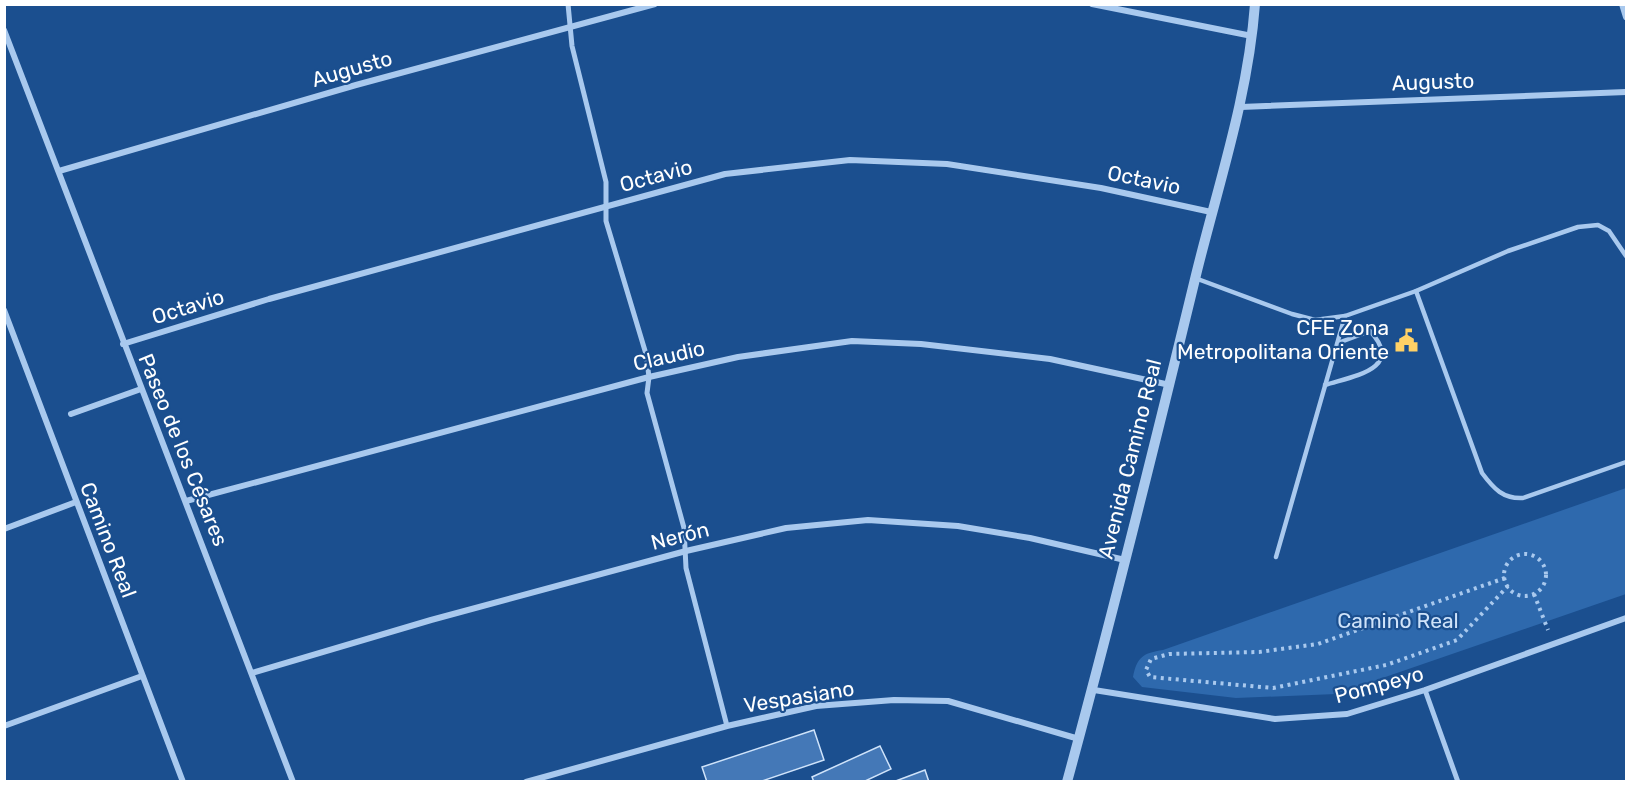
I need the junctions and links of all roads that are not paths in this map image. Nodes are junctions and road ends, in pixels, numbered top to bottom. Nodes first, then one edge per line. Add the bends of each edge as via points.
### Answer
1 (568, 4) edge
2 (655, 4) edge
3 (1092, 4) edge
4 (1255, 4) edge
5 (1622, 4) edge
6 (1626, 17) edge
7 (569, 26) junction
8 (4, 30) edge
9 (1253, 36) junction
10 (1626, 92) edge
11 (1241, 107) junction
12 (59, 171) junction
13 (607, 206) junction
14 (1211, 212) junction
15 (1626, 256) edge
16 (1195, 278) junction
17 (1416, 291) junction
18 (4, 310) edge
19 (1345, 316) junction
20 (12, 330) junction
21 (4, 332) edge
22 (1338, 343) junction
23 (123, 344) junction
24 (649, 376) junction
25 (1170, 385) junction
26 (1325, 385) junction
27 (141, 389) junction
28 (72, 414) dead end
29 (1626, 462) edge
30 (186, 501) junction
31 (76, 502) junction
32 (4, 529) edge
33 (686, 551) junction
34 (1276, 557) dead end
35 (1125, 560) junction
36 (1626, 618) edge
37 (252, 674) junction
38 (142, 676) junction
39 (1094, 690) junction
40 (1425, 690) junction
41 (4, 726) edge
42 (727, 726) junction
43 (1079, 739) junction
44 (183, 782) edge
45 (293, 782) edge
46 (526, 782) edge
47 (1067, 782) edge
48 (1458, 782) edge

1 - 7 street
2 - 7 street, Augusto
3 - 9 street
4 - 9 street, Avenida Camino Real
5 - 6 street
7 - 12 street, Augusto
7 - 13 street via 606,182
8 - 12 street, Paseo de los Césares
9 - 11 street, Avenida Camino Real
10 - 11 street, Augusto
11 - 14 street, Avenida Camino Real
12 - 23 street, Paseo de los Césares
13 - 14 street, Octavio via 725,174 850,160 947,164 1101,188
13 - 23 street, Octavio via 269,299
13 - 24 street via 606,220
14 - 16 street, Avenida Camino Real
15 - 17 lane via 1609,231 1598,225 1578,227 1508,251
16 - 19 lane via 1315,320
16 - 25 street, Avenida Camino Real
17 - 19 lane
17 - 29 lane via 1482,473 1494,489 1509,499 1523,498
18 - 20 street, Camino Real
19 - 22 lane
20 - 21 street
20 - 31 street, Camino Real
22 - 26 lane
22 - 26 lane via 1370,331 1377,338 1383,359 1372,369
23 - 27 street, Paseo de los Césares
24 - 25 street, Claudio via 738,357 852,341 921,344 1050,359
24 - 30 street, Claudio
24 - 33 street via 647,393 684,528
25 - 35 street, Avenida Camino Real
26 - 34 lane
27 - 28 street
27 - 30 street, Paseo de los Césares
30 - 37 street, Paseo de los Césares
31 - 32 street
31 - 38 street, Camino Real
33 - 35 street, Nerón via 786,528 868,520 958,526
33 - 37 street, Nerón via 431,620
33 - 42 street via 686,568
35 - 39 street, Avenida Camino Real
36 - 40 street, Pompeyo
37 - 45 street, Paseo de los Césares
38 - 41 street
38 - 44 street, Camino Real
39 - 40 street, Pompeyo via 1275,719 1347,714
39 - 43 street, Avenida Camino Real
40 - 48 street
42 - 43 street, Vespasiano via 816,706 894,700 948,701
42 - 46 street, Vespasiano
43 - 47 street, Avenida Camino Real

